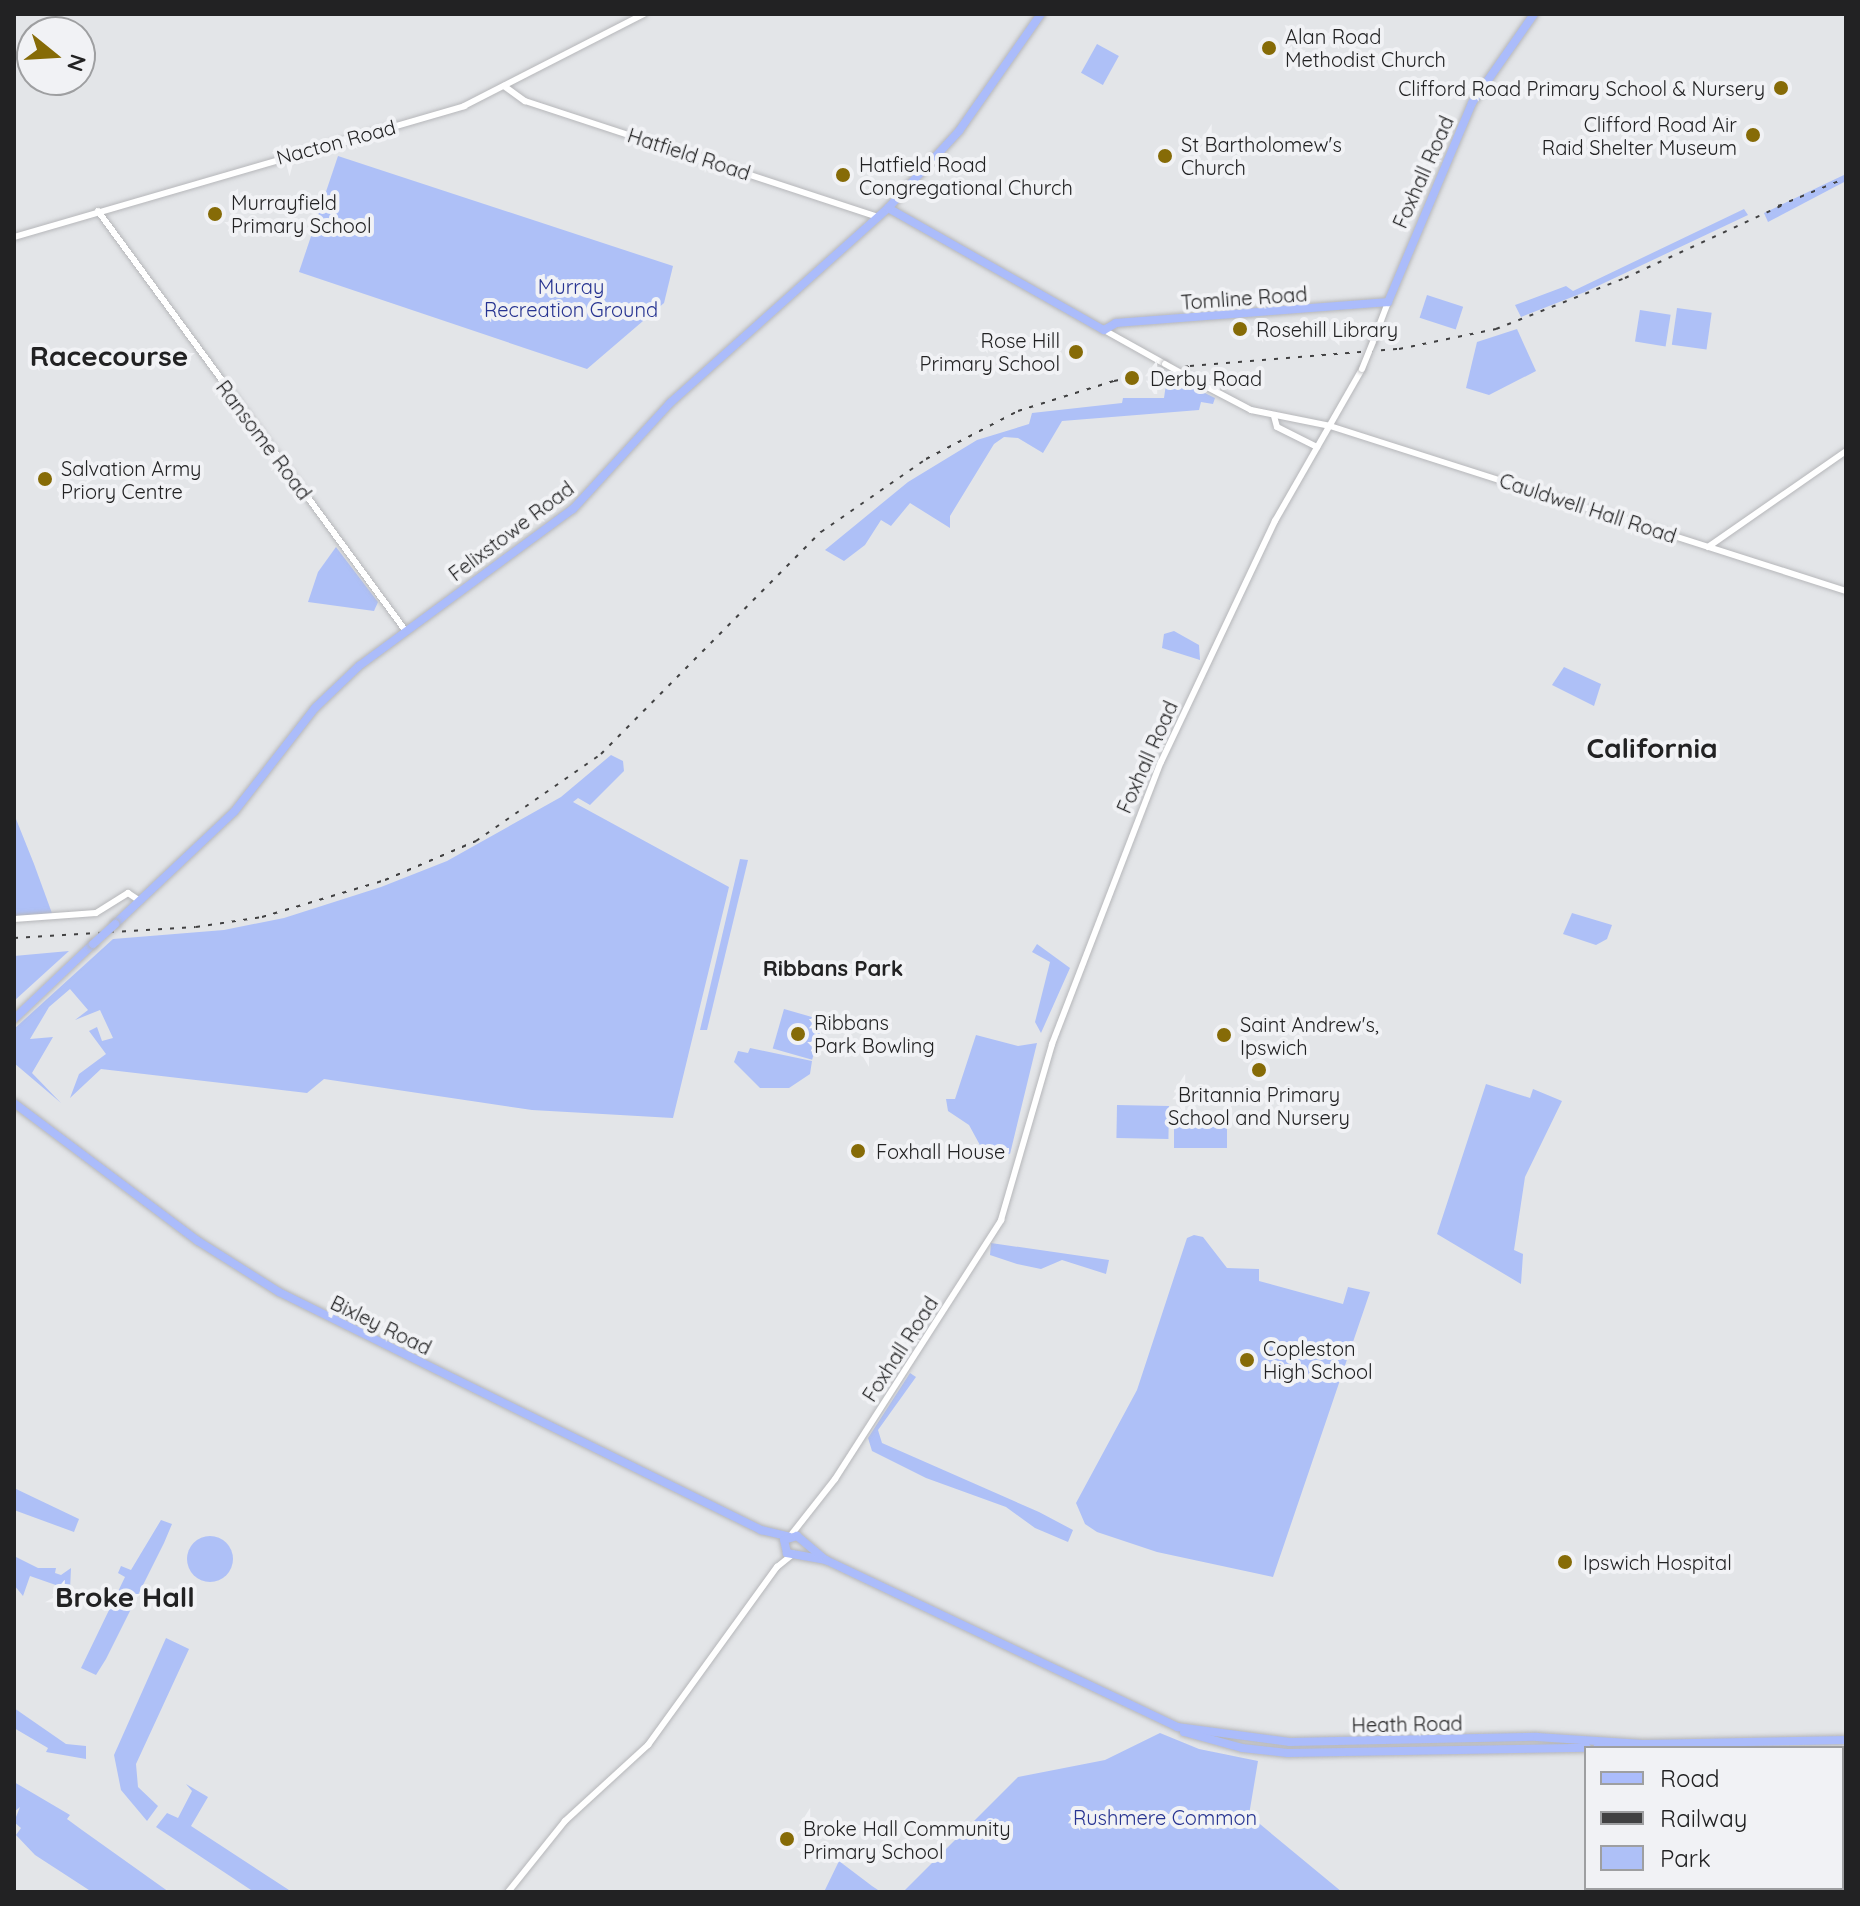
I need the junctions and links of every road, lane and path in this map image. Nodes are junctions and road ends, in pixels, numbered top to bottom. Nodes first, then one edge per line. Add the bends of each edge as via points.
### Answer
1 (644, 14) edge
2 (1041, 14) edge
3 (1534, 14) edge
4 (504, 86) junction
5 (888, 208) junction
6 (98, 211) junction
7 (878, 217) junction
8 (14, 237) edge
9 (1388, 302) junction
10 (1104, 330) junction
11 (1274, 416) junction
12 (1330, 426) junction
13 (1317, 447) junction
14 (1846, 451) edge
15 (1708, 547) junction
16 (1846, 591) edge
17 (405, 630) junction
18 (140, 901) junction
19 (106, 909) junction
20 (14, 919) edge
21 (117, 923) junction
22 (14, 1019) edge
23 (14, 1103) edge
24 (809, 1518) junction
25 (761, 1530) junction
26 (789, 1536) junction
27 (802, 1541) junction
28 (784, 1548) junction
29 (795, 1554) junction
30 (826, 1560) junction
31 (777, 1567) junction
32 (1177, 1727) junction
33 (1846, 1740) edge
34 (1834, 1742) junction
35 (1638, 1744) junction
36 (1618, 1746) edge
37 (1844, 1746) edge
38 (1584, 1748) edge
39 (508, 1892) edge

1 - 4 street, Nacton Road
2 - 5 main road, Felixstowe Road via 959,131
3 - 9 main road, Foxhall Road via 1472,103
4 - 6 street, Nacton Road via 464,106
4 - 7 street, Hatfield Road via 525,101
5 - 7 main road, Felixstowe Road
5 - 10 main road
6 - 8 street, Nacton Road
6 - 17 street, Ransome Road
7 - 17 main road, Felixstowe Road via 677,396 573,509
9 - 10 main road, Tomline Road via 1116,323
9 - 12 street, Foxhall Road, bridge via 1362,369
10 - 11 street, bridge via 1241,407
11 - 12 street
11 - 13 street via 1277,427
12 - 13 street, Foxhall Road
12 - 15 street, Cauldwell Hall Road
13 - 24 street, Foxhall Road via 1251,571 1130,838 1052,1044 1001,1220
14 - 15 street
15 - 16 street, Cauldwell Hall Road
17 - 18 main road, Felixstowe Road via 315,708 234,812
18 - 19 street via 128,893
18 - 21 main road, Felixstowe Road
19 - 20 street
19 - 21 street
21 - 22 main road, Felixstowe Road, bridge
23 - 25 main road, Bixley Road via 198,1241 279,1292
24 - 26 street, Foxhall Road
24 - 27 street, Foxhall Road
25 - 26 main road, Bixley Road
25 - 28 main road, Bixley Road
26 - 27 main road, Bixley Road
26 - 28 main road
27 - 29 main road
27 - 30 main road, Heath Road
28 - 29 main road, Bixley Road
28 - 31 street
29 - 30 main road, Heath Road
29 - 31 street
30 - 32 main road, Heath Road
31 - 39 street via 648,1745 565,1821
32 - 35 main road, Heath Road via 1311,1741 1588,1737
32 - 38 main road, Heath Road via 1220,1744 1288,1753
33 - 34 main road, Heath Road
34 - 35 main road, Heath Road
34 - 37 main road, Heath Road
35 - 36 main road, Heath Road

